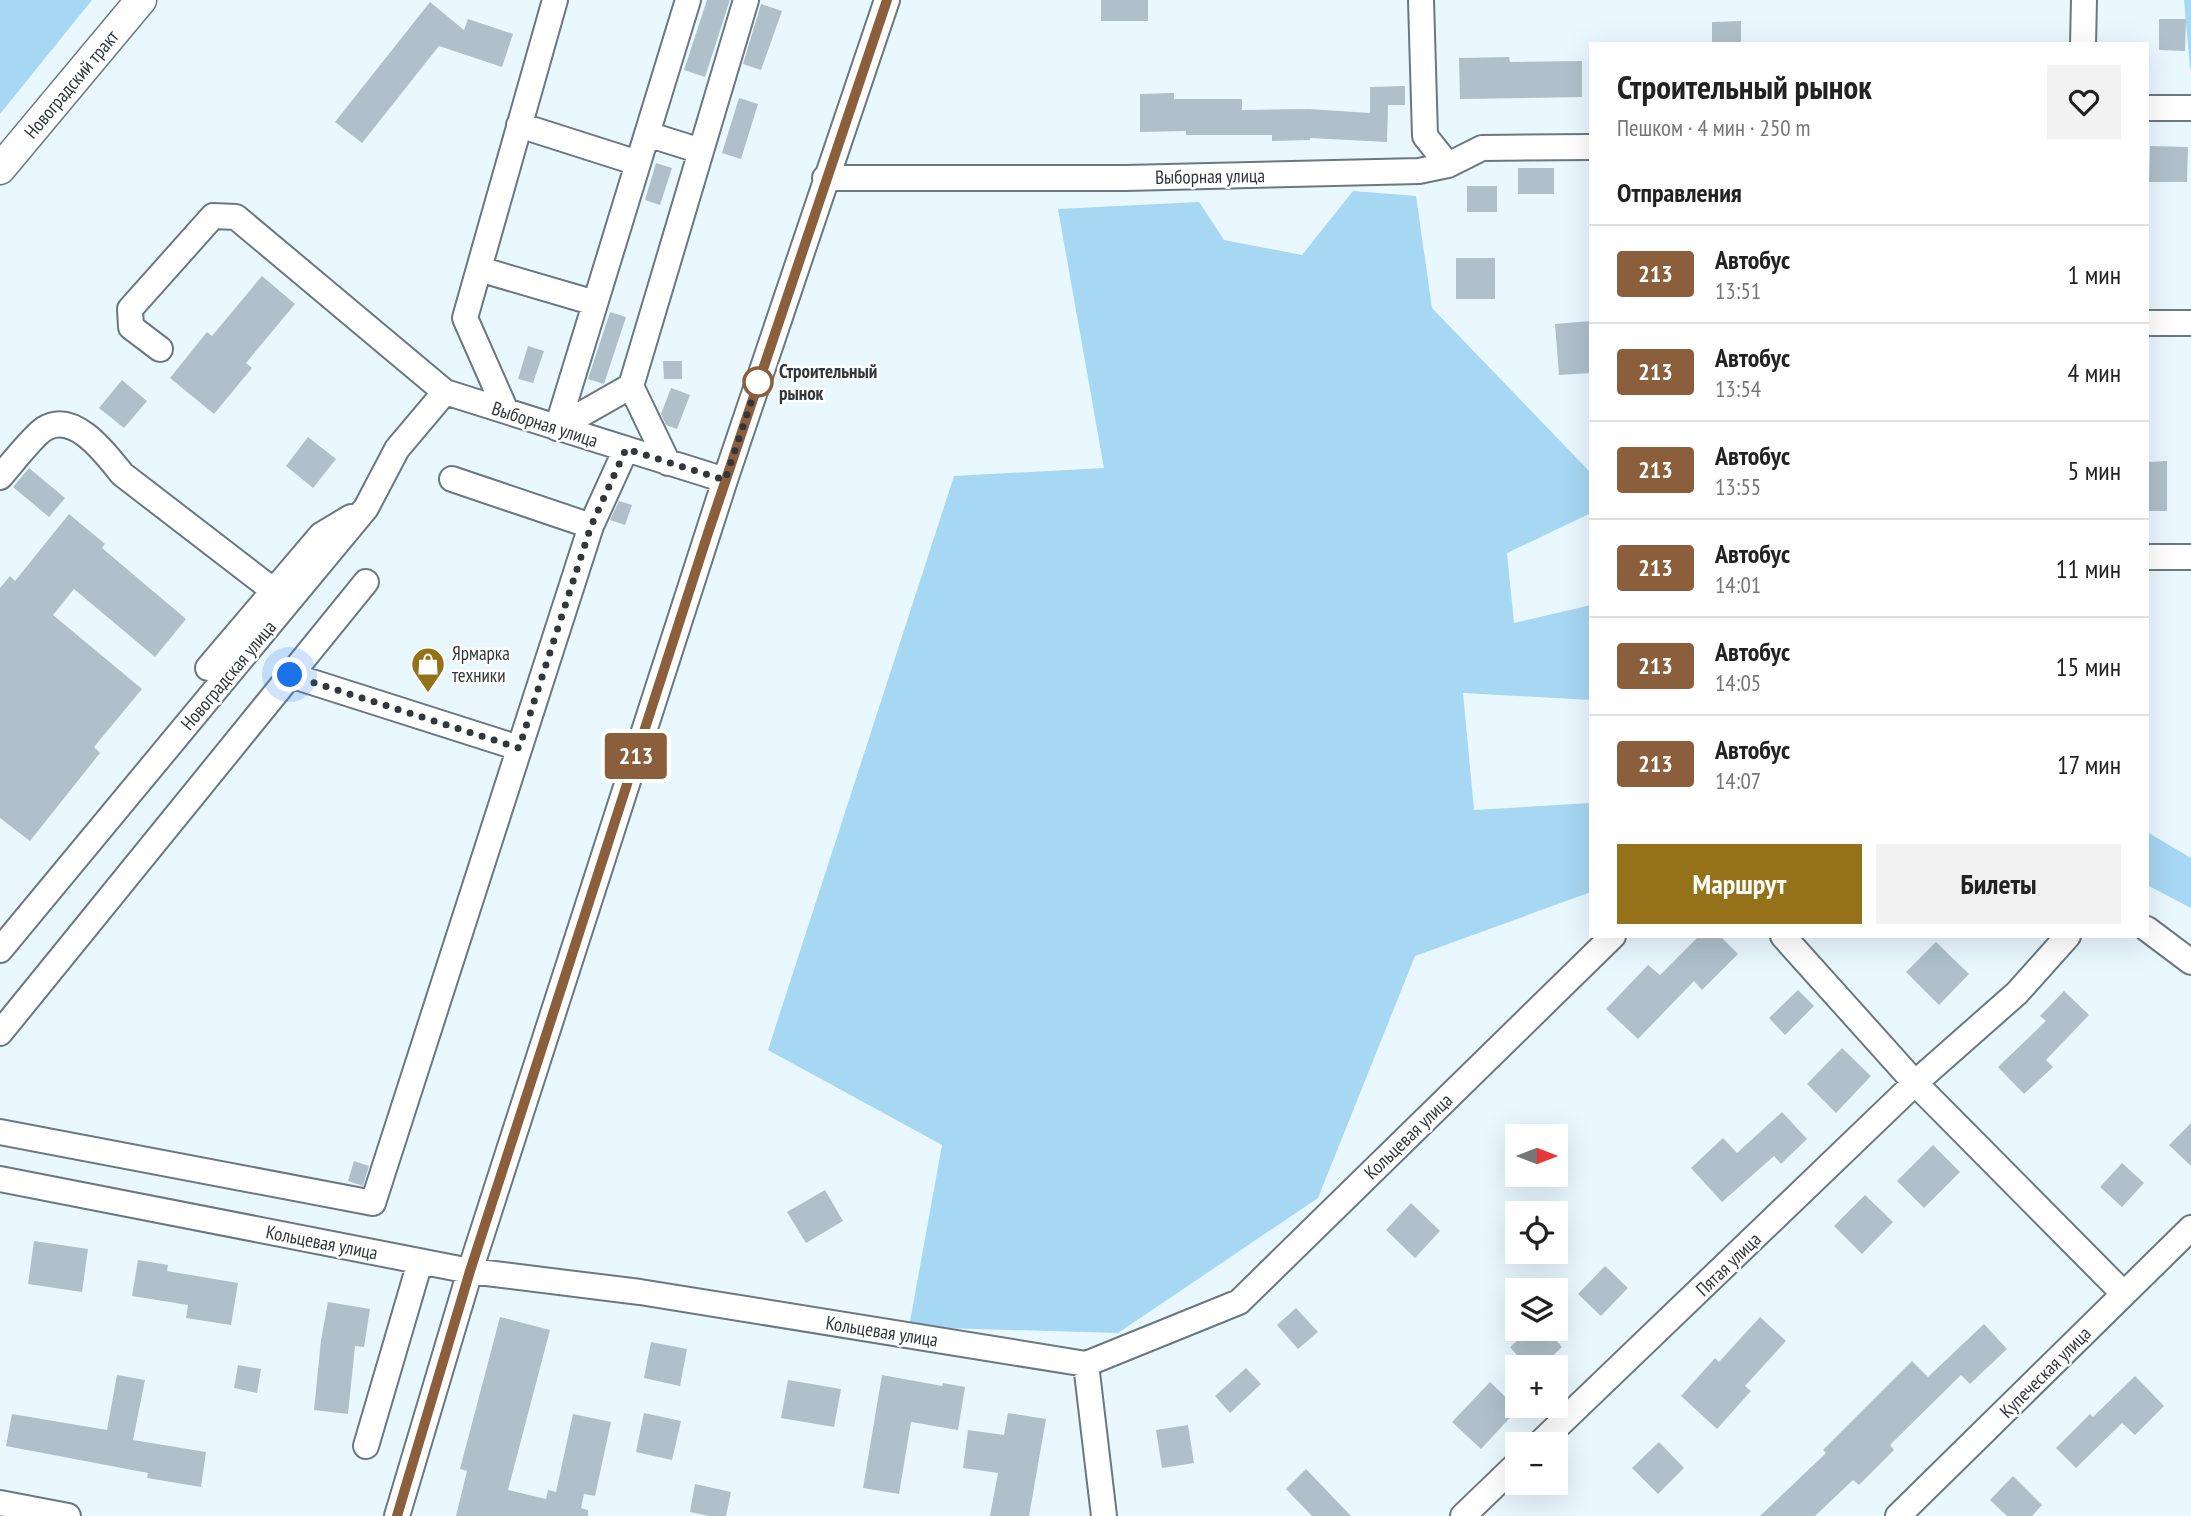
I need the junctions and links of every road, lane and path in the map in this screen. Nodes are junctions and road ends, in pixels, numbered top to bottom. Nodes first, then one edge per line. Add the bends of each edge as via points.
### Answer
1 (141, 0) edge
2 (555, 0) edge
3 (688, 0) edge
4 (746, 0) edge
5 (887, 0) edge
6 (1421, 0) edge
7 (2084, 0) edge
8 (2083, 42) edge
9 (2149, 108) edge
10 (2191, 108) edge
11 (519, 125) junction
12 (647, 134) junction
13 (1589, 147) edge
14 (701, 151) junction
15 (638, 163) junction
16 (1448, 165) junction
17 (0, 169) edge
18 (825, 178) junction
19 (479, 269) junction
20 (596, 303) junction
21 (2149, 323) edge
22 (2191, 323) edge
23 (160, 349) dead end
24 (631, 386) junction
25 (445, 392) junction
26 (506, 411) junction
27 (557, 428) junction
28 (626, 449) junction
29 (668, 463) junction
30 (0, 477) edge
31 (452, 479) dead end
32 (725, 480) junction
33 (366, 508) junction
34 (591, 526) junction
35 (2149, 557) edge
36 (2191, 557) edge
37 (366, 582) dead end
38 (274, 591) junction
39 (208, 668) dead end
40 (290, 675) junction
41 (519, 748) junction
42 (2149, 930) edge
43 (1611, 938) edge
44 (1785, 938) edge
45 (2066, 938) edge
46 (0, 950) edge
47 (2191, 962) edge
48 (0, 1033) edge
49 (1915, 1083) junction
50 (0, 1132) edge
51 (0, 1179) edge
52 (2191, 1228) edge
53 (420, 1262) junction
54 (470, 1271) junction
55 (2124, 1294) junction
56 (1086, 1364) junction
57 (1551, 1432) edge
58 (366, 1446) dead end
59 (1505, 1476) edge
60 (0, 1503) edge
61 (68, 1516) edge
62 (397, 1516) edge
63 (1104, 1516) edge
64 (1463, 1516) edge
65 (1898, 1516) edge

1 - 17 main road, Новоградский тракт
2 - 11 street
3 - 12 street
4 - 14 street
5 - 18 street
6 - 16 street via 1425,136
7 - 8 street
9 - 10 street
11 - 15 street
11 - 19 street
12 - 14 street
12 - 15 street
13 - 16 street, Выборная улица via 1482,148
14 - 24 street
15 - 20 street
16 - 18 street, Выборная улица via 1419,171 1125,178
18 - 32 street
19 - 20 street
19 - 26 street via 465,318
20 - 27 street
21 - 22 street
23 - 25 street via 131,327 130,309 213,216 236,217
24 - 27 street
24 - 29 street
25 - 26 street, Выборная улица
25 - 33 street, Новоградская улица via 397,449
26 - 27 street, Выборная улица
27 - 28 street, Выборная улица
28 - 29 street, Выборная улица
28 - 34 street
29 - 32 street, Выборная улица
30 - 38 street via 45,428 75,427 122,474
31 - 34 street
32 - 54 street
33 - 38 street via 321,535
33 - 46 street, Новоградская улица
34 - 41 street
35 - 36 street
37 - 40 street
38 - 39 street
40 - 41 street
40 - 48 street
41 - 50 street via 373,1203
42 - 47 street
43 - 56 street, Кольцевая улица via 1239,1302
44 - 49 street
45 - 49 street, Пятая улица via 2017,993
49 - 55 street
49 - 57 street, Пятая улица
51 - 53 street, Кольцевая улица
52 - 55 street, Купеческая улица
53 - 54 street, Кольцевая улица
53 - 58 street
54 - 56 street, Кольцевая улица via 640,1292
54 - 62 street
55 - 65 street, Купеческая улица
56 - 63 street
59 - 64 street
60 - 61 street

